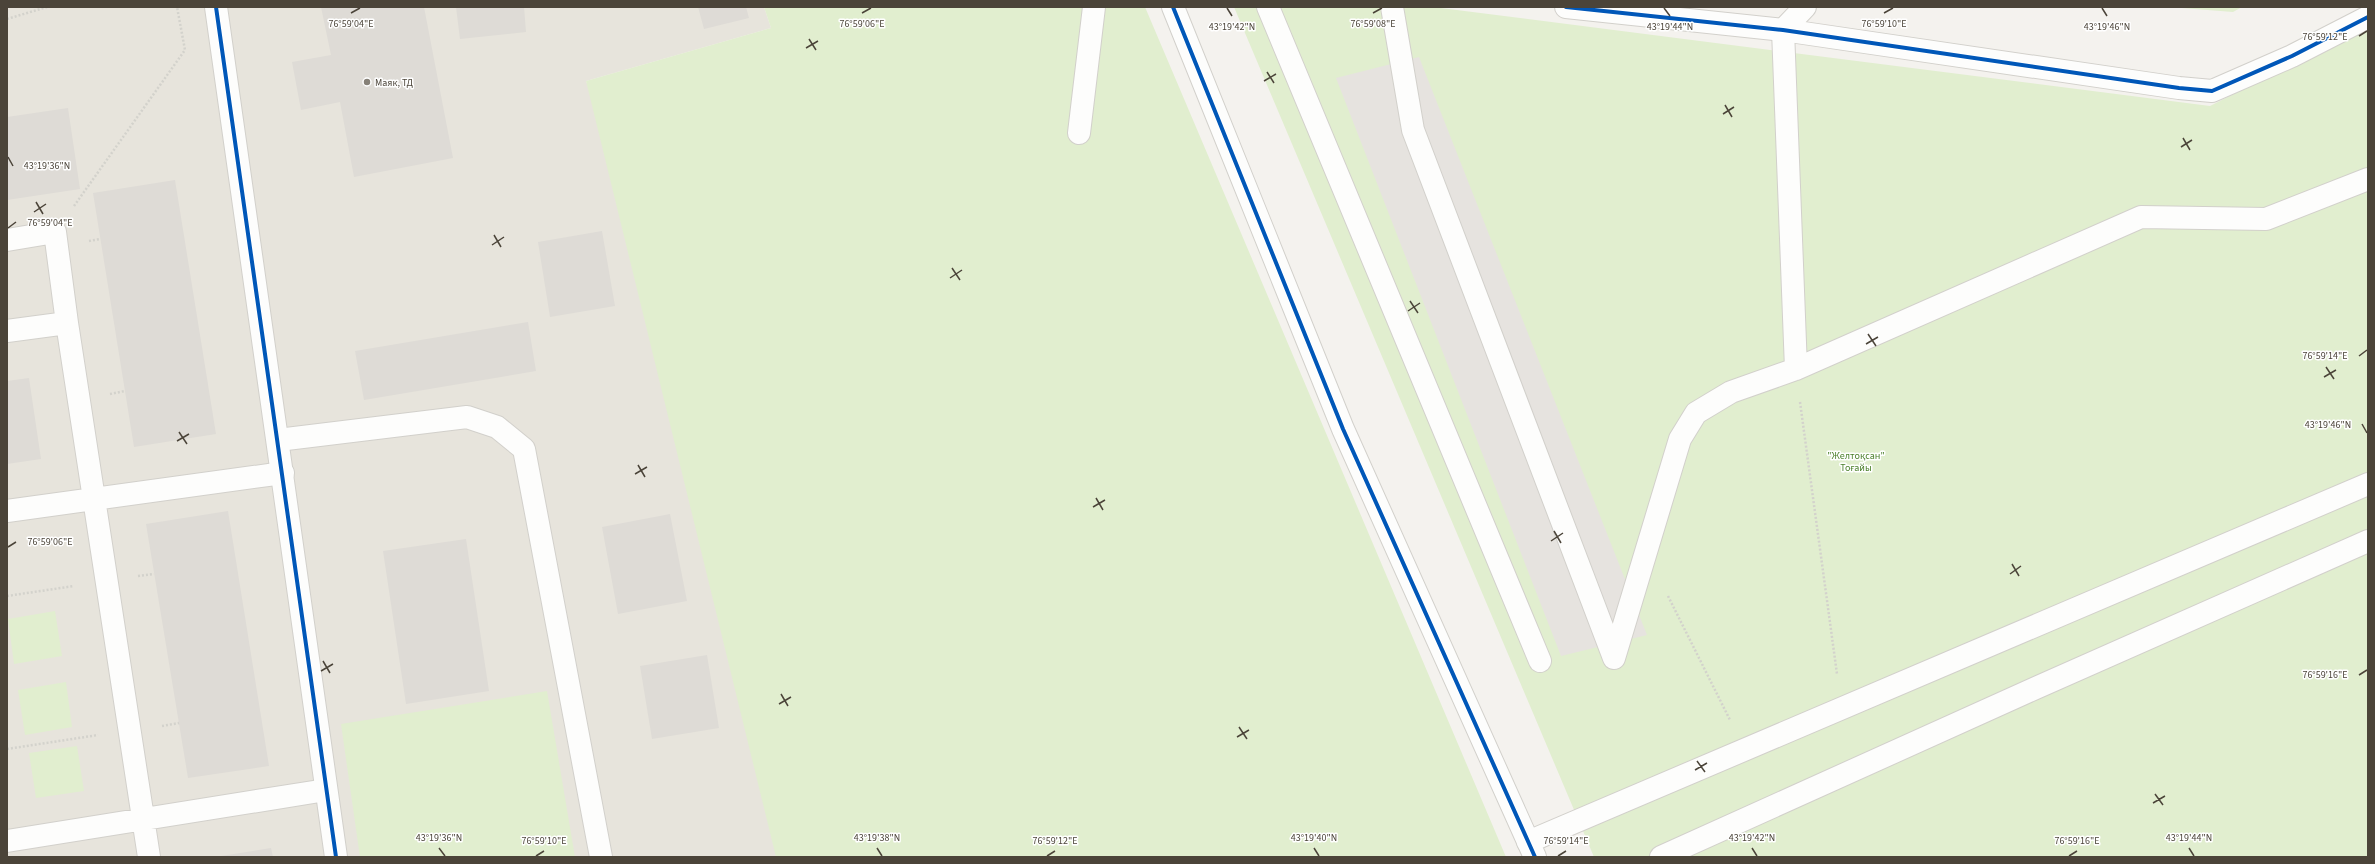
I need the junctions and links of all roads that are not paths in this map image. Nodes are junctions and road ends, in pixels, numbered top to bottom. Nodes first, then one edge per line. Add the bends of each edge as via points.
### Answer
1 (216, 7) edge
2 (1094, 7) edge
3 (1173, 7) edge
4 (1268, 7) edge
5 (1392, 7) edge
6 (1566, 7) edge
7 (1805, 7) edge
8 (2368, 17) edge
9 (1783, 30) junction
10 (1079, 133) dead end
11 (2368, 179) edge
12 (7, 240) edge
13 (67, 322) junction
14 (7, 331) edge
15 (1796, 369) junction
16 (278, 440) junction
17 (283, 473) junction
18 (2368, 484) edge
19 (94, 498) junction
20 (7, 511) edge
21 (2368, 541) edge
22 (1540, 661) dead end
23 (326, 790) junction
24 (144, 819) junction
25 (7, 841) edge
26 (1531, 850) edge
27 (149, 857) edge
28 (336, 857) edge
29 (601, 857) edge
30 (1661, 857) edge

1 - 16 street
2 - 10 street
3 - 26 street via 1343,429
4 - 22 street
5 - 15 street via 1413,130 1614,658 1680,439 1696,413 1731,392
6 - 9 street
7 - 9 street
8 - 9 street via 2292,56 2212,91
9 - 15 street
11 - 15 street via 2266,219 2141,217
12 - 13 street via 55,232
13 - 14 street
13 - 19 street
16 - 17 street
16 - 29 street via 466,417 497,427 524,449
17 - 19 street
17 - 23 street
18 - 26 street via 1745,750
19 - 20 street
19 - 24 street
21 - 30 street
23 - 24 street
23 - 28 street
24 - 25 street
24 - 27 street

